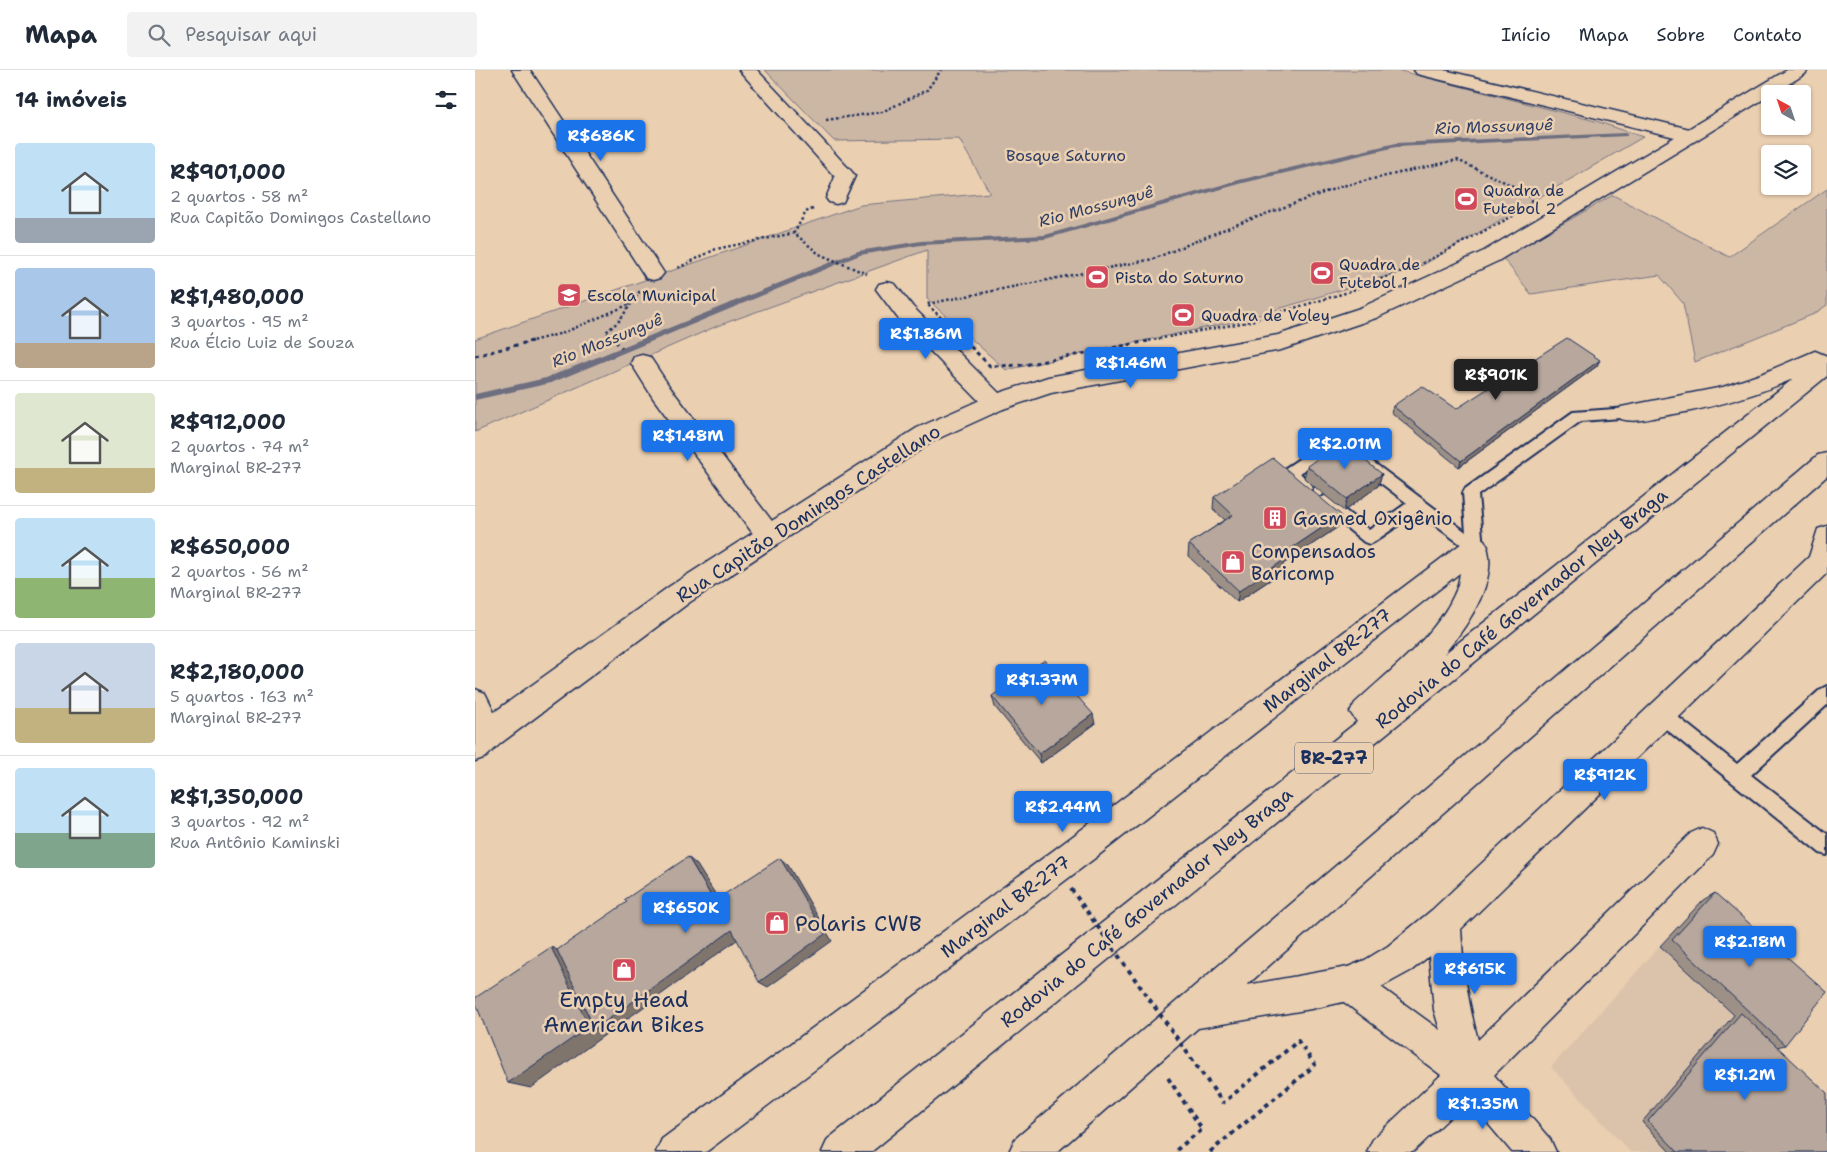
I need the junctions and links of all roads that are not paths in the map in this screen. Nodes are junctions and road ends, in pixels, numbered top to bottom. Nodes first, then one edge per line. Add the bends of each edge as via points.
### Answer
1 (521, 70) edge
2 (748, 70) edge
3 (1423, 70) edge
4 (1799, 70) edge
5 (1691, 134) junction
6 (836, 198) road end
7 (653, 272) road end
8 (880, 283) road end
9 (1827, 352) edge
10 (642, 363) road end
11 (1827, 364) edge
12 (995, 403) junction
13 (1629, 412) joint
14 (1827, 462) edge
15 (1417, 504) junction
16 (769, 536) junction
17 (1475, 547) junction
18 (1824, 550) edge
19 (1827, 694) edge
20 (475, 702) edge
21 (1662, 715) junction
22 (482, 740) edge
23 (1739, 774) junction
24 (1252, 822) junction
25 (1702, 844) dead end
26 (1827, 846) edge
27 (1444, 922) junction
28 (1348, 984) junction
29 (1190, 1012) junction
30 (1469, 1074) junction
31 (675, 1152) edge
32 (841, 1152) edge
33 (1028, 1152) edge
34 (1385, 1152) edge
35 (1537, 1152) edge

1 - 7 main road
2 - 6 main road via 845,176
3 - 5 main road
4 - 5 main road, Rua Capitão Domingos Castellano
5 - 12 main road, Rua Capitão Domingos Castellano via 1491,256 1368,313 1281,342 1048,385
8 - 12 main road
9 - 13 main road via 1753,387 1715,398
10 - 16 main road
11 - 24 main road, Rodovia do Café Governador Ney Braga / BR-277
12 - 16 main road, Rua Capitão Domingos Castellano via 926,434
13 - 17 lane via 1578,416 1470,493
14 - 29 main road
15 - 15 lane via 1336,442 1289,473 1369,538
15 - 17 lane
16 - 22 main road, Rua Capitão Domingos Castellano via 680,594
17 - 24 main road via 1473,581 1456,618 1425,654
17 - 31 main road, Marginal BR-277 via 1061,864
18 - 21 main road
19 - 23 lane
20 - 22 main road
21 - 23 lane
21 - 27 main road
23 - 26 lane
24 - 32 main road, Rodovia do Café Governador Ney Braga / BR-277
25 - 30 main road
27 - 28 main road via 1400,958
27 - 30 main road via 1452,1010
28 - 29 main road
28 - 30 main road
29 - 33 main road
30 - 34 main road
30 - 35 main road

